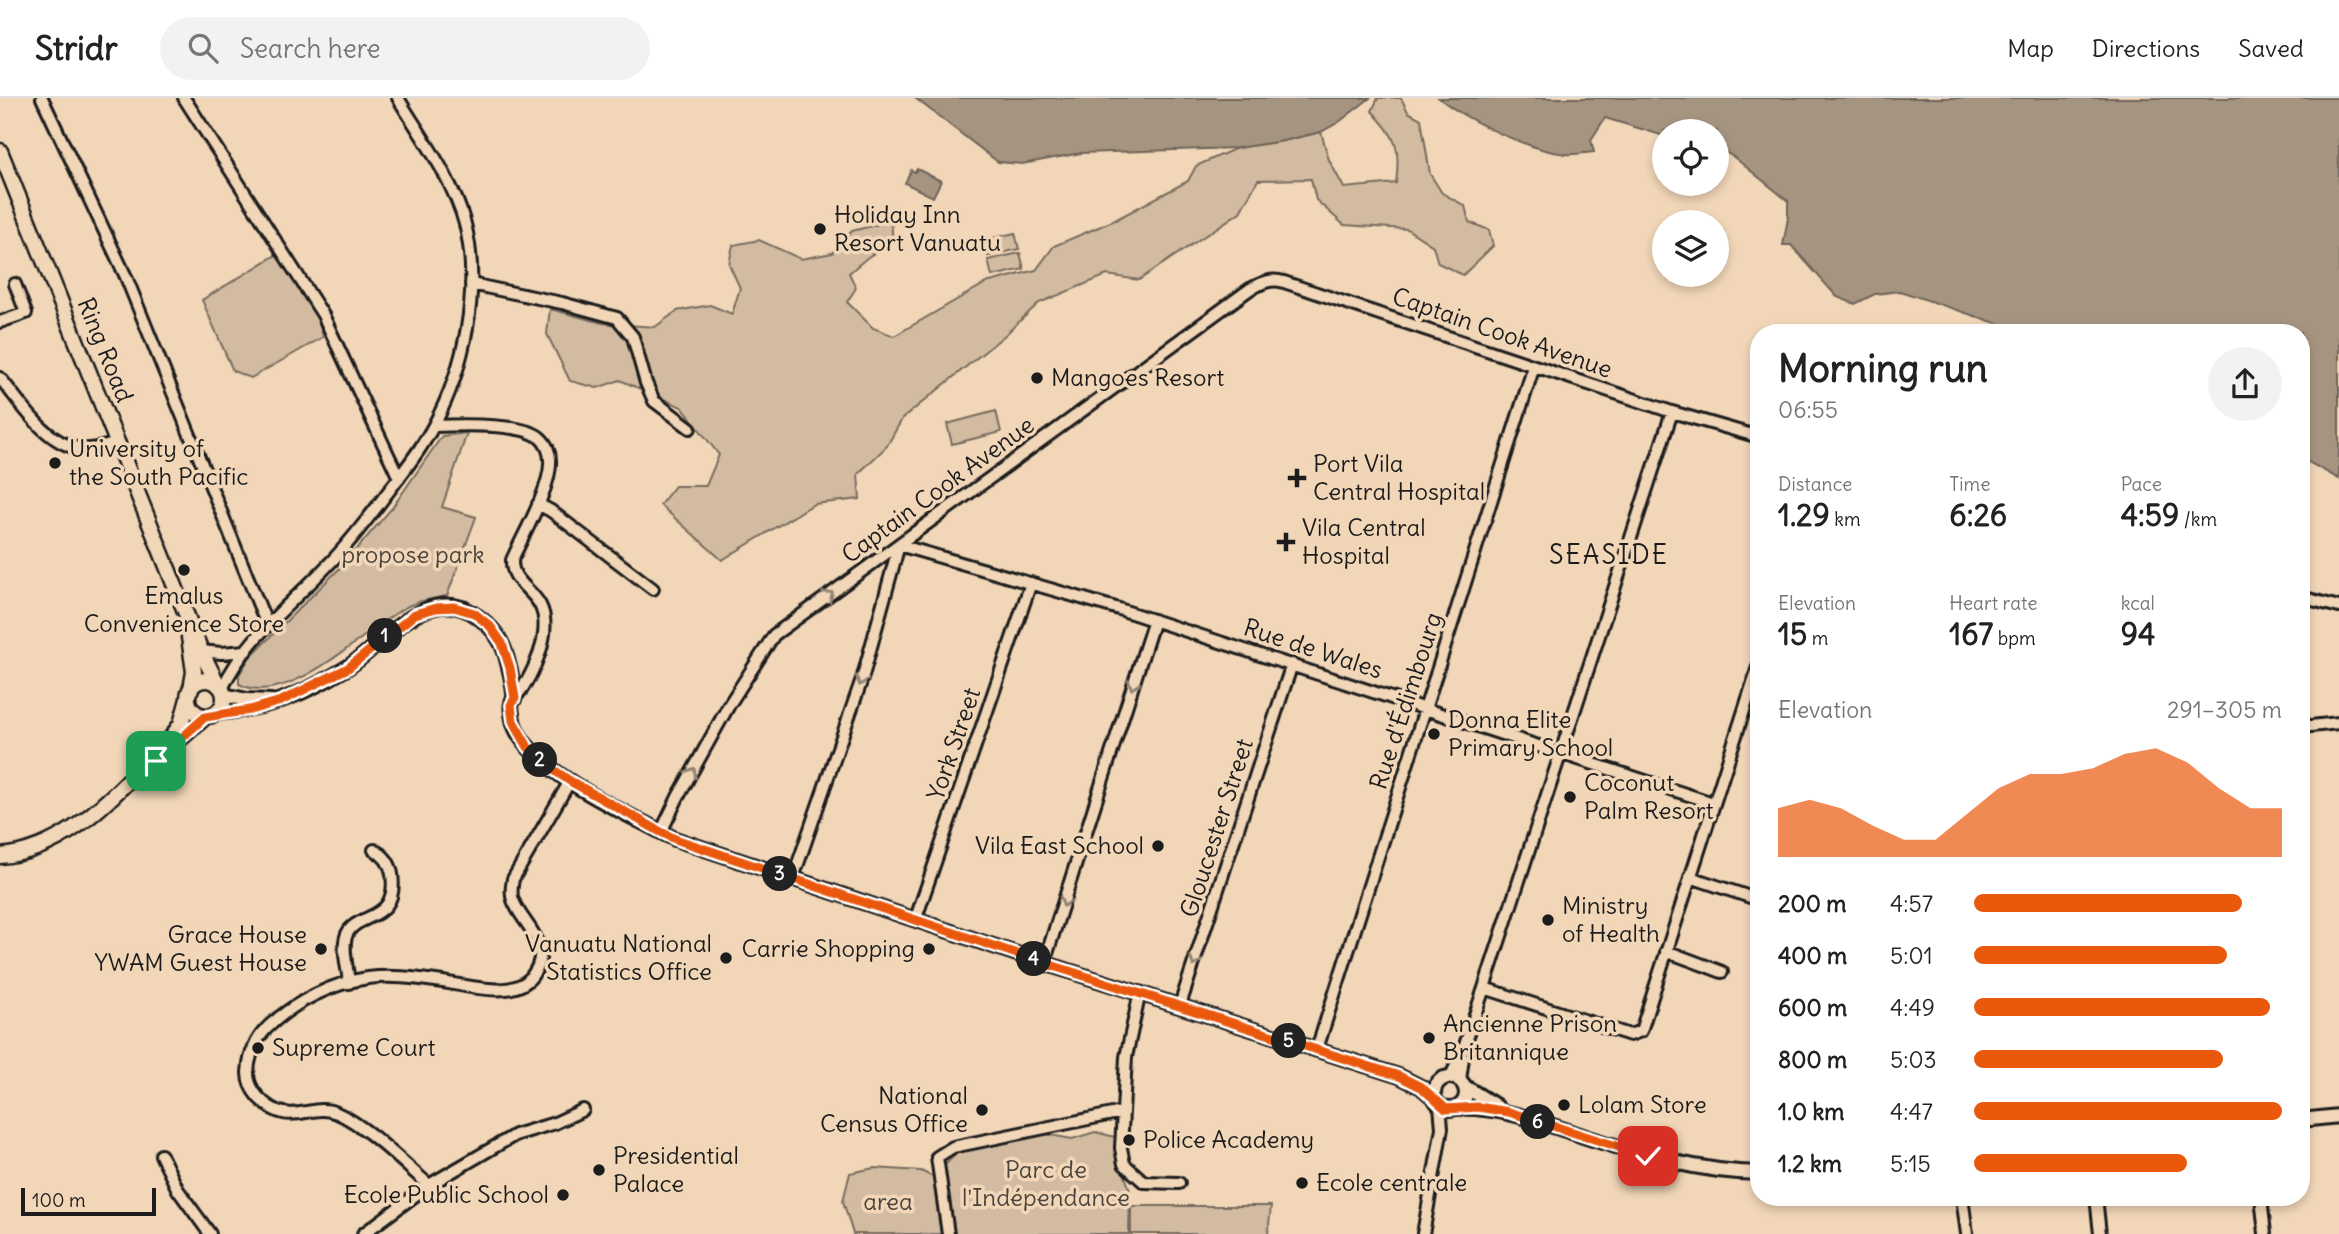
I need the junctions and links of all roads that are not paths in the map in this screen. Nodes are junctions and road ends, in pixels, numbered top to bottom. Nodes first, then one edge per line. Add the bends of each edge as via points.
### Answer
1 (42, 98) edge
2 (184, 98) edge
3 (398, 98) edge
4 (0, 151) edge
5 (15, 284) dead end
6 (471, 284) junction
7 (0, 322) edge
8 (1534, 366) junction
9 (0, 378) edge
10 (1672, 412) junction
11 (434, 426) junction
12 (690, 428) dead end
13 (1750, 434) edge
14 (119, 443) junction
15 (399, 478) junction
16 (538, 503) junction
17 (899, 545) junction
18 (1031, 583) junction
19 (653, 589) dead end
20 (2310, 599) edge
21 (184, 604) junction
22 (2339, 607) edge
23 (1154, 620) junction
24 (267, 625) junction
25 (201, 651) junction
26 (246, 651) junction
27 (1292, 664) junction
28 (221, 689) junction
29 (1750, 691) edge
30 (189, 694) junction
31 (515, 698) junction
32 (281, 701) junction
33 (1426, 708) junction
34 (211, 715) junction
35 (2339, 723) edge
36 (2310, 726) edge
37 (1561, 754) junction
38 (156, 761) junction
39 (570, 781) junction
40 (1713, 803) junction
41 (661, 832) junction
42 (374, 850) dead end
43 (0, 856) edge
44 (1690, 877) junction
45 (793, 878) junction
46 (1750, 897) edge
47 (916, 918) junction
48 (1666, 951) junction
49 (1044, 963) junction
50 (1722, 972) dead end
51 (349, 983) junction
52 (1484, 988) junction
53 (1140, 992) junction
54 (1180, 1005) junction
55 (1317, 1049) junction
56 (1399, 1076) junction
57 (1454, 1081) junction
58 (1446, 1106) junction
59 (583, 1110) dead end
60 (1122, 1112) junction
61 (1509, 1112) junction
62 (2339, 1116) edge
63 (2310, 1119) edge
64 (161, 1155) dead end
65 (1750, 1173) edge
66 (1179, 1183) dead end
67 (429, 1185) junction
68 (1963, 1206) edge
69 (2097, 1206) edge
70 (2262, 1206) edge
71 (379, 1229) edge
72 (210, 1234) edge
73 (363, 1234) edge
74 (948, 1234) edge
75 (1423, 1234) edge
76 (1967, 1234) edge
77 (2100, 1234) edge
78 (2265, 1234) edge

1 - 24 street via 126,277
2 - 15 street via 323,316
3 - 6 street via 458,205 469,242
4 - 14 main road, Ring Road
5 - 7 street via 26,313
6 - 11 street via 457,370
6 - 12 street via 617,318 633,337 654,401
8 - 10 street, Captain Cook Avenue
8 - 17 street, Captain Cook Avenue via 1284,282 1264,281
8 - 33 street, Rue d'Édimbourg
9 - 14 street via 57,440 81,449
10 - 13 street, Captain Cook Avenue
10 - 37 street
11 - 15 street
11 - 16 street via 510,428 541,437 551,461
14 - 21 main road, Ring Road
15 - 24 street via 330,563
16 - 19 street
16 - 31 street via 512,560 512,570 541,606 544,629 534,670
17 - 18 street, Rue de Wales
41 -> 17 street, Captain Cook Avenue via 729,705 774,635
17 -> 45 street via 863,676
18 - 23 street, Rue de Wales
18 - 47 street, York Street
20 - 22 street
21 - 25 main road, Ring Road
21 - 30 main road, Ring Road via 194,672
23 - 27 street, Rue de Wales
23 -> 49 street
24 - 26 street
25 - 26 street
25 - 28 main road, Ring Road
26 - 28 street
27 - 33 street, Rue de Wales
27 -> 54 street, Gloucester Street
28 - 30 main road via 204,680
28 - 32 street via 247,700
28 - 34 main road via 223,705
29 - 40 street
30 - 34 main road via 195,713
30 - 38 main road, Ring Road via 181,724
31 - 32 street via 502,643 474,613 454,607 415,614 348,668
31 - 39 street via 513,721 522,740 542,762
32 - 34 street
33 - 37 street, Rue de Wales
33 - 55 street, Rue d'Édimbourg
34 - 38 main road, Ring Road
35 - 36 street
37 - 40 street, Rue de Wales
37 - 52 street
38 - 43 main road, Ring Road via 146,763 61,837 34,850
39 - 41 street
39 - 51 street via 511,887 513,901 538,945 536,970 526,982 498,989 396,977
40 - 44 street
41 - 45 street
42 - 51 street via 389,863 391,897 379,914 347,933
44 - 46 street
44 - 48 street
45 - 47 street
47 - 49 street
48 - 50 street
48 - 52 street via 1637,1034
49 - 53 street
51 - 67 street via 308,998 262,1034 250,1056 250,1086 279,1112 332,1111 341,1115
52 - 57 street
53 - 54 street
53 - 60 street via 1126,1058
54 - 55 street
55 - 56 street
56 - 57 street
56 - 58 street
57 - 58 street via 1434,1093
57 - 58 street via 1465,1095 1463,1102
57 - 61 street
58 - 61 street
58 - 75 street
59 - 67 street via 515,1135
60 - 66 street via 1124,1164 1144,1182
60 - 74 street via 944,1151 937,1157
61 - 65 street via 1668,1162
62 - 63 street
64 - 72 street via 178,1190
67 - 71 street
68 - 76 street
69 - 77 street
70 - 78 street
71 - 73 street

